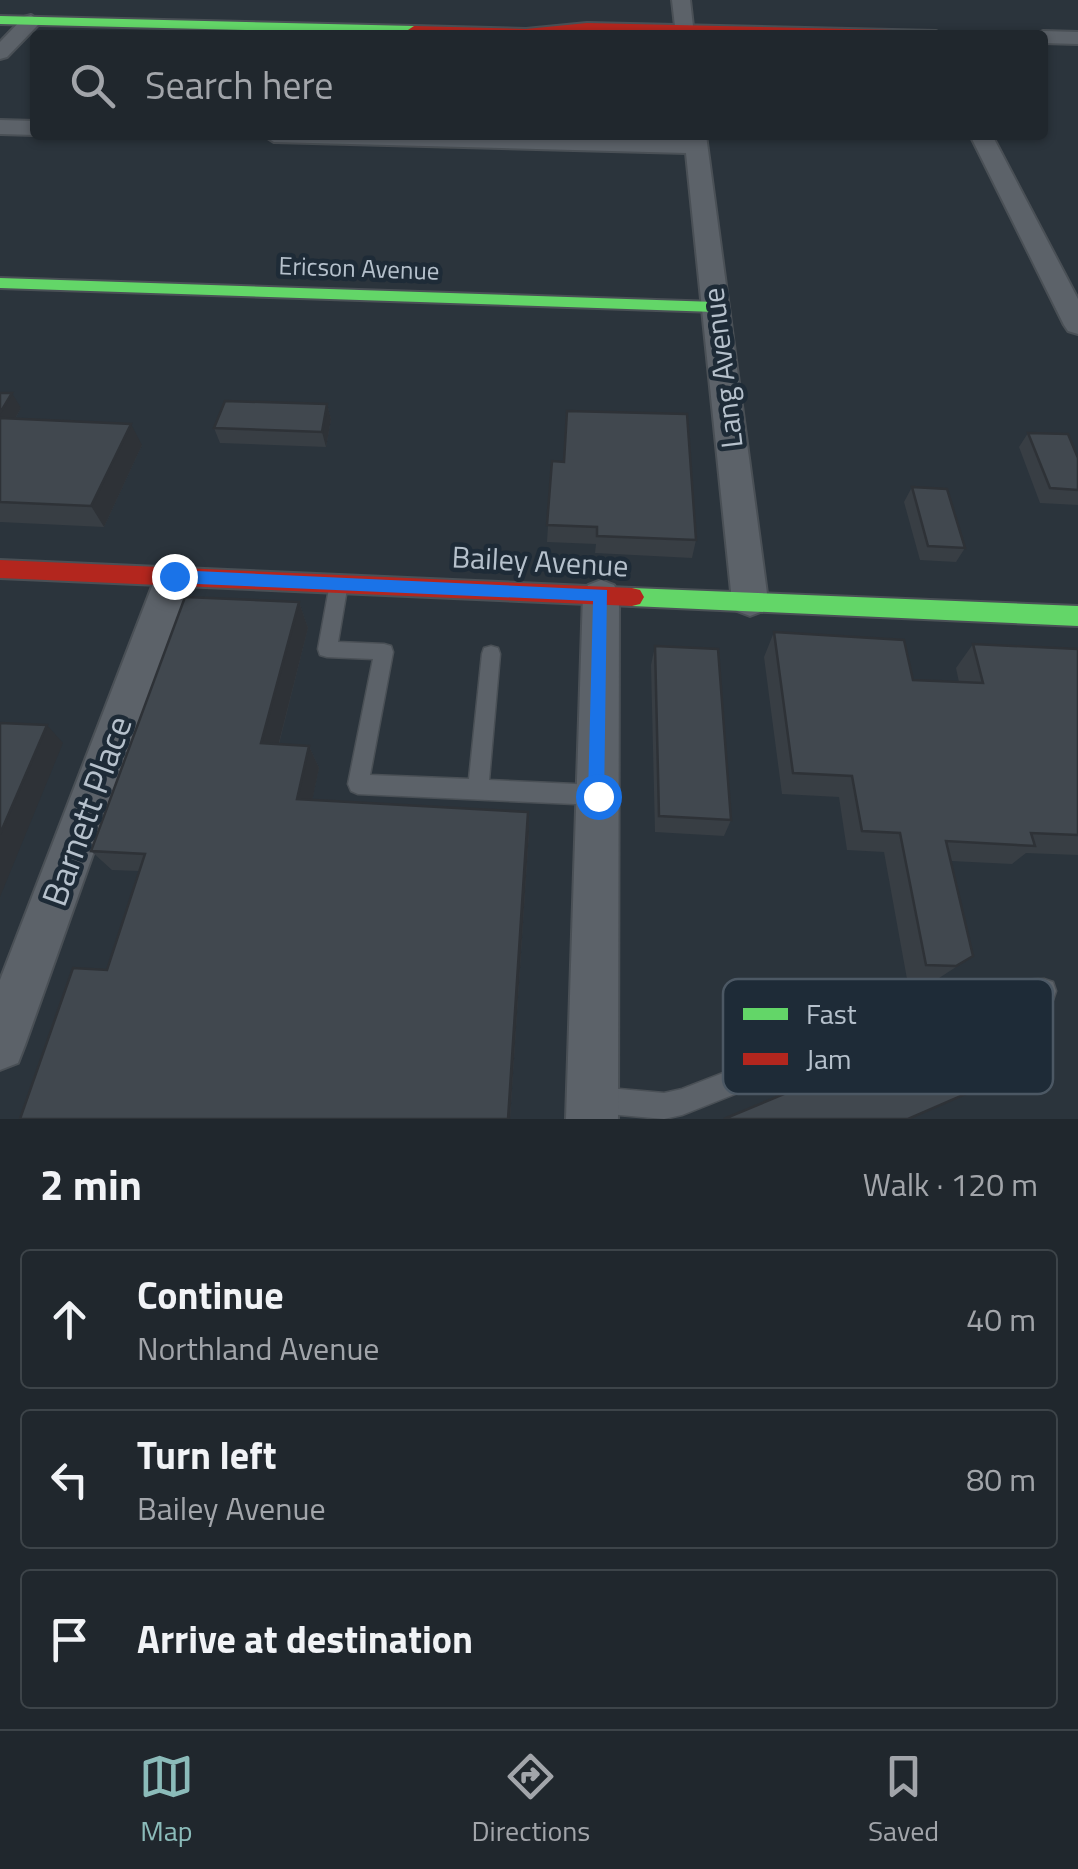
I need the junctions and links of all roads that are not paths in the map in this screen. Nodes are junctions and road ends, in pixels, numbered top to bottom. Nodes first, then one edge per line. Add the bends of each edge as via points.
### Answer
1 (681, 0) edge
2 (0, 20) edge
3 (30, 20) junction
4 (443, 30) edge
5 (556, 30) edge
6 (636, 30) edge
7 (685, 30) edge
8 (1048, 37) edge
9 (1078, 38) edge
10 (0, 53) edge
11 (0, 127) edge
12 (30, 128) edge
13 (626, 140) edge
14 (984, 140) edge
15 (696, 141) edge
16 (0, 283) edge
17 (716, 307) junction
18 (1078, 325) edge
19 (0, 568) edge
20 (174, 576) junction
21 (339, 583) junction
22 (601, 595) junction
23 (750, 601) junction
24 (1078, 616) edge
25 (491, 654) dead end
26 (478, 790) junction
27 (598, 796) junction
28 (0, 1045) edge
29 (723, 1086) edge
30 (592, 1109) edge

1 - 7 street
2 - 3 street
3 - 4 street
3 - 10 street
5 - 6 street
8 - 9 street
11 - 12 street
13 - 15 street
14 - 18 street
15 - 17 street, Lang Avenue
16 - 17 street, Ericson Avenue
17 - 23 street, Lang Avenue
19 - 20 street, Bailey Avenue
20 - 21 street, Bailey Avenue
20 - 28 street, Barnett Place
21 - 22 street, Bailey Avenue
21 - 26 lane via 327,650 384,652 358,784
22 - 23 street, Bailey Avenue
22 - 27 street
23 - 24 street, Bailey Avenue
25 - 26 lane
26 - 27 lane
27 - 30 street
29 - 30 lane via 664,1106

